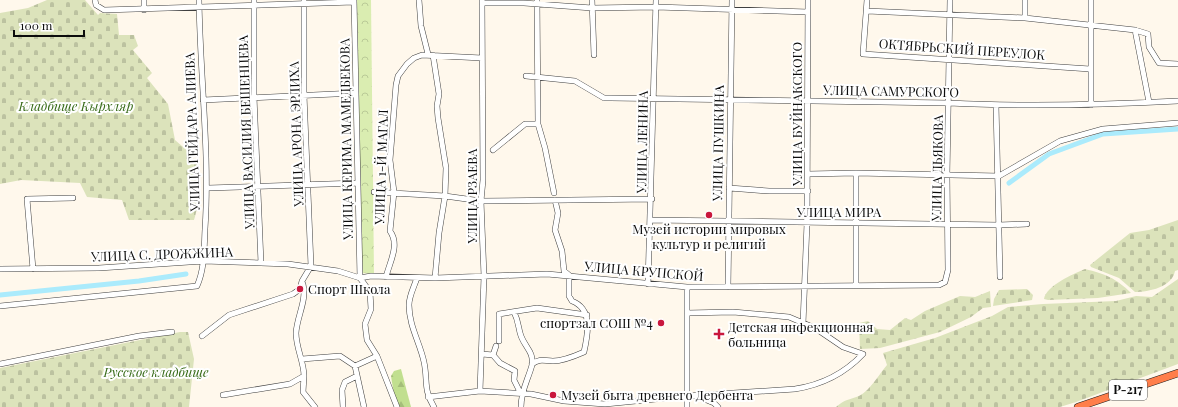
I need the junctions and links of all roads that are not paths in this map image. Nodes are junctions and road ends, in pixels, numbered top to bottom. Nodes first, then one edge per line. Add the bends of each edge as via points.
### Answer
1 (95, 0) edge
2 (144, 0) edge
3 (199, 0) edge
4 (419, 0) edge
5 (592, 0) edge
6 (656, 0) edge
7 (732, 0) edge
8 (808, 0) edge
9 (867, 0) edge
10 (950, 0) edge
11 (1025, 0) edge
12 (1091, 0) edge
13 (354, 1) edge
14 (482, 1) edge
15 (254, 2) edge
16 (304, 2) edge
17 (538, 3) edge
18 (199, 7) junction
19 (592, 8) junction
20 (656, 8) junction
21 (144, 10) junction
22 (732, 10) junction
23 (867, 11) junction
24 (808, 12) junction
25 (949, 15) junction
26 (1025, 18) junction
27 (1092, 26) junction
28 (1135, 30) junction
29 (431, 55) junction
30 (594, 55) dead end
31 (482, 58) junction
32 (948, 59) junction
33 (1178, 64) edge
34 (1090, 69) junction
35 (526, 76) dead end
36 (537, 77) junction
37 (356, 93) junction
38 (304, 95) junction
39 (254, 97) junction
40 (654, 98) junction
41 (203, 100) junction
42 (730, 100) junction
43 (808, 100) junction
44 (1178, 101) edge
45 (949, 102) junction
46 (1148, 102) junction
47 (996, 105) junction
48 (1090, 105) junction
49 (1178, 123) edge
50 (538, 124) junction
51 (488, 150) junction
52 (856, 173) junction
53 (808, 174) junction
54 (947, 175) junction
55 (999, 176) junction
56 (358, 183) junction
57 (308, 185) junction
58 (257, 187) junction
59 (208, 188) junction
60 (729, 188) junction
61 (808, 191) junction
62 (374, 192) dead end
63 (394, 192) junction
64 (554, 193) dead end
65 (445, 196) junction
66 (73, 198) dead end
67 (652, 199) junction
68 (555, 200) junction
69 (481, 201) junction
70 (651, 220) junction
71 (728, 222) junction
72 (807, 223) junction
73 (856, 223) junction
74 (947, 224) junction
75 (1028, 224) dead end
76 (999, 225) junction
77 (204, 261) junction
78 (261, 263) junction
79 (311, 266) junction
80 (32, 269) junction
81 (0, 270) edge
82 (569, 275) junction
83 (371, 276) joint
84 (484, 276) junction
85 (386, 277) junction
86 (1000, 277) dead end
87 (360, 278) junction
88 (417, 278) junction
89 (435, 278) junction
90 (302, 281) junction
91 (648, 284) junction
92 (805, 286) junction
93 (856, 286) junction
94 (939, 286) joint
95 (728, 287) junction
96 (687, 288) junction
97 (0, 306) edge
98 (514, 312) junction
99 (687, 313) junction
100 (587, 315) junction
101 (804, 324) junction
102 (172, 332) dead end
103 (202, 336) dead end
104 (482, 354) junction
105 (492, 355) junction
106 (377, 356) junction
107 (302, 359) junction
108 (0, 364) edge
109 (532, 364) junction
110 (355, 366) junction
111 (1178, 373) edge
112 (304, 376) junction
113 (357, 376) junction
114 (480, 392) junction
115 (521, 394) junction
116 (223, 395) dead end
117 (687, 396) junction
118 (696, 396) junction
119 (428, 397) junction
120 (563, 404) edge
121 (612, 404) edge
122 (315, 407) edge
123 (343, 407) edge
124 (364, 407) edge
125 (397, 407) edge
126 (434, 407) edge
127 (521, 407) edge
128 (687, 407) edge
129 (718, 407) edge
130 (1078, 407) edge

1 - 21 street via 96,5 104,10
2 - 21 street
3 - 18 street, УЛИЦА ГЕЙДАРА АЛИЕВА
4 - 29 street via 421,26
5 - 19 street
6 - 20 street, УЛИЦА ЛЕНИНА
7 - 22 street, УЛИЦА ПУШКИНА
8 - 24 street, УЛИЦА БУЙНАКСКОГО
9 - 23 street, ОКТЯБРЬСКИЙ ПЕРЕУЛОК
10 - 25 street, УЛИЦА ДЬЯКОВА
11 - 26 street
12 - 27 street
13 - 16 street
13 - 37 street, УЛИЦА КЕРИМА МАМЕДБЕКОВА
14 - 17 street
14 - 31 street, УЛИЦА РЗАЕВА
15 - 16 street
15 - 18 street
15 - 39 street, УЛИЦА ВАСИЛИЯ БЕШЕНЦЕВА
16 - 38 street, УЛИЦА АРОНА ЭРЛИХА
17 - 19 street
17 - 36 street
18 - 21 street
18 - 41 street, УЛИЦА ГЕЙДАРА АЛИЕВА
19 - 20 street
19 - 30 street
20 - 22 street
20 - 40 street, УЛИЦА ЛЕНИНА
22 - 24 street
22 - 42 street, УЛИЦА ПУШКИНА
23 - 25 street
23 - 32 street, ОКТЯБРЬСКИЙ ПЕРЕУЛОК via 863,54
24 - 43 street, УЛИЦА БУЙНАКСКОГО
25 - 26 street
25 - 32 street, УЛИЦА ДЬЯКОВА
26 - 27 street
27 - 28 street
27 - 34 street
28 - 33 street via 1148,34 1149,47 1159,63
28 - 46 street
29 - 31 street, УЛИЦА 1-Й МАГАЛ
29 - 63 street, УЛИЦА 1-Й МАГАЛ via 414,58 398,76 390,160
29 - 65 street via 439,94 437,106 446,168
31 - 51 street, УЛИЦА РЗАЕВА
32 - 34 street, ОКТЯБРЬСКИЙ ПЕРЕУЛОК
32 - 45 street, УЛИЦА ДЬЯКОВА
34 - 48 street
35 - 36 street
36 - 40 street, УЛИЦА САМУРСКОГО via 576,81 604,98
36 - 50 street
37 - 38 street
37 - 56 street, УЛИЦА КЕРИМА МАМЕДБЕКОВА
38 - 39 street
38 - 57 street, УЛИЦА АРОНА ЭРЛИХА
39 - 41 street
39 - 58 street, УЛИЦА ВАСИЛИЯ БЕШЕНЦЕВА
40 - 42 street, УЛИЦА САМУРСКОГО
40 - 67 street, УЛИЦА ЛЕНИНА
41 - 59 street, УЛИЦА ГЕЙДАРА АЛИЕВА
42 - 43 street, УЛИЦА САМУРСКОГО
42 - 60 street, УЛИЦА ПУШКИНА
43 - 45 street, УЛИЦА САМУРСКОГО
43 - 53 street, УЛИЦА БУЙНАКСКОГО
44 - 46 street, УЛИЦА САМУРСКОГО
45 - 47 street, УЛИЦА САМУРСКОГО
45 - 54 street, УЛИЦА ДЬЯКОВА
46 - 48 street, УЛИЦА САМУРСКОГО
47 - 48 street, УЛИЦА САМУРСКОГО
47 - 55 street
49 - 55 street via 1103,129 1060,141
50 - 51 street via 525,124
50 - 64 street
51 - 69 street, УЛИЦА РЗАЕВА
52 - 53 street
52 - 54 street
52 - 73 street
53 - 61 street, УЛИЦА БУЙНАКСКОГО
54 - 55 street
54 - 74 street, УЛИЦА ДЬЯКОВА
55 - 76 street
56 - 57 street
56 - 87 street, УЛИЦА КЕРИМА МАМЕДБЕКОВА
57 - 58 street
57 - 79 street, УЛИЦА АРОНА ЭРЛИХА
58 - 59 street
58 - 78 street, УЛИЦА ВАСИЛИЯ БЕШЕНЦЕВА
59 - 77 street, УЛИЦА ГЕЙДАРА АЛИЕВА
60 - 61 street via 768,192
60 - 71 street, УЛИЦА ПУШКИНА
61 - 72 street, УЛИЦА БУЙНАКСКОГО
62 - 63 street
63 - 65 street
63 - 85 street, УЛИЦА 1-Й МАГАЛ via 390,231 395,237 396,244
65 - 69 street
65 - 89 street
66 - 80 street via 27,199
67 - 68 street
67 - 70 street, УЛИЦА ЛЕНИНА
68 - 69 street
68 - 82 street via 558,213 555,230 562,251 564,271
69 - 84 street, УЛИЦА РЗАЕВА
70 - 71 street, УЛИЦА МИРА
70 - 91 street, УЛИЦА ЛЕНИНА
71 - 72 street, УЛИЦА МИРА
71 - 95 street, УЛИЦА ПУШКИНА
72 - 73 street, УЛИЦА МИРА
72 - 92 street, УЛИЦА БУЙНАКСКОГО
73 - 74 street, УЛИЦА МИРА
73 - 93 street
74 - 76 street, УЛИЦА МИРА
74 - 94 street, УЛИЦА ДЬЯКОВА via 948,270 945,282
75 - 76 street, УЛИЦА МИРА
76 - 86 street
77 - 78 street, УЛИЦА С. ДРОЖЖИНА
77 - 80 street, УЛИЦА С. ДРОЖЖИНА via 99,268
77 - 97 street, УЛИЦА ГЕЙДАРА АЛИЕВА via 202,276 196,286
78 - 79 street, УЛИЦА С. ДРОЖЖИНА
79 - 87 street, УЛИЦА С. ДРОЖЖИНА
79 - 90 street
80 - 81 street, УЛИЦА С. ДРОЖЖИНА
82 - 84 street, УЛИЦА КРУПСКОЙ
82 - 91 street, УЛИЦА КРУПСКОЙ
82 - 100 street via 569,296
83 - 85 street, УЛИЦА КРУПСКОЙ
83 - 87 street, УЛИЦА С. ДРОЖЖИНА
84 - 89 street, УЛИЦА КРУПСКОЙ
84 - 104 street, УЛИЦА РЗАЕВА
85 - 88 street, УЛИЦА КРУПСКОЙ
87 - 106 street via 370,292 371,309 365,324 367,340
88 - 89 street, УЛИЦА КРУПСКОЙ
88 - 119 street via 409,305 414,335 425,364
90 - 103 street via 300,289 293,294 229,315
90 - 107 street via 305,292 296,334
91 - 96 street, УЛИЦА КРУПСКОЙ
92 - 93 street, УЛИЦА КРУПСКОЙ
92 - 95 street, УЛИЦА КРУПСКОЙ
92 - 101 street, УЛИЦА БУЙНАКСКОГО
93 - 94 street, УЛИЦА КРУПСКОЙ
95 - 96 street, УЛИЦА КРУПСКОЙ
96 - 99 street
98 - 100 street via 537,308
98 - 105 street via 499,314 498,344
98 - 109 street via 521,336 532,353
99 - 101 street via 733,312 789,318
99 - 117 street
100 - 109 street via 588,336 584,352 572,358 554,361 542,359
101 - 118 street via 815,328 843,347 863,354 841,374 804,388
102 - 108 street via 139,336
104 - 105 street
104 - 114 street, УЛИЦА РЗАЕВА
105 - 115 street via 500,363 516,371 514,380
106 - 110 street
106 - 125 street
107 - 110 street via 340,356
107 - 112 street
109 - 115 street
110 - 113 street
111 - 130 highway, Р-217
112 - 116 street via 290,384
112 - 122 street via 303,392
113 - 123 street via 345,382 342,390
113 - 124 street
114 - 115 street
114 - 119 street
115 - 120 street
115 - 127 street
117 - 118 street
117 - 121 street
117 - 128 street
118 - 129 street
119 - 126 street
120 - 121 street

